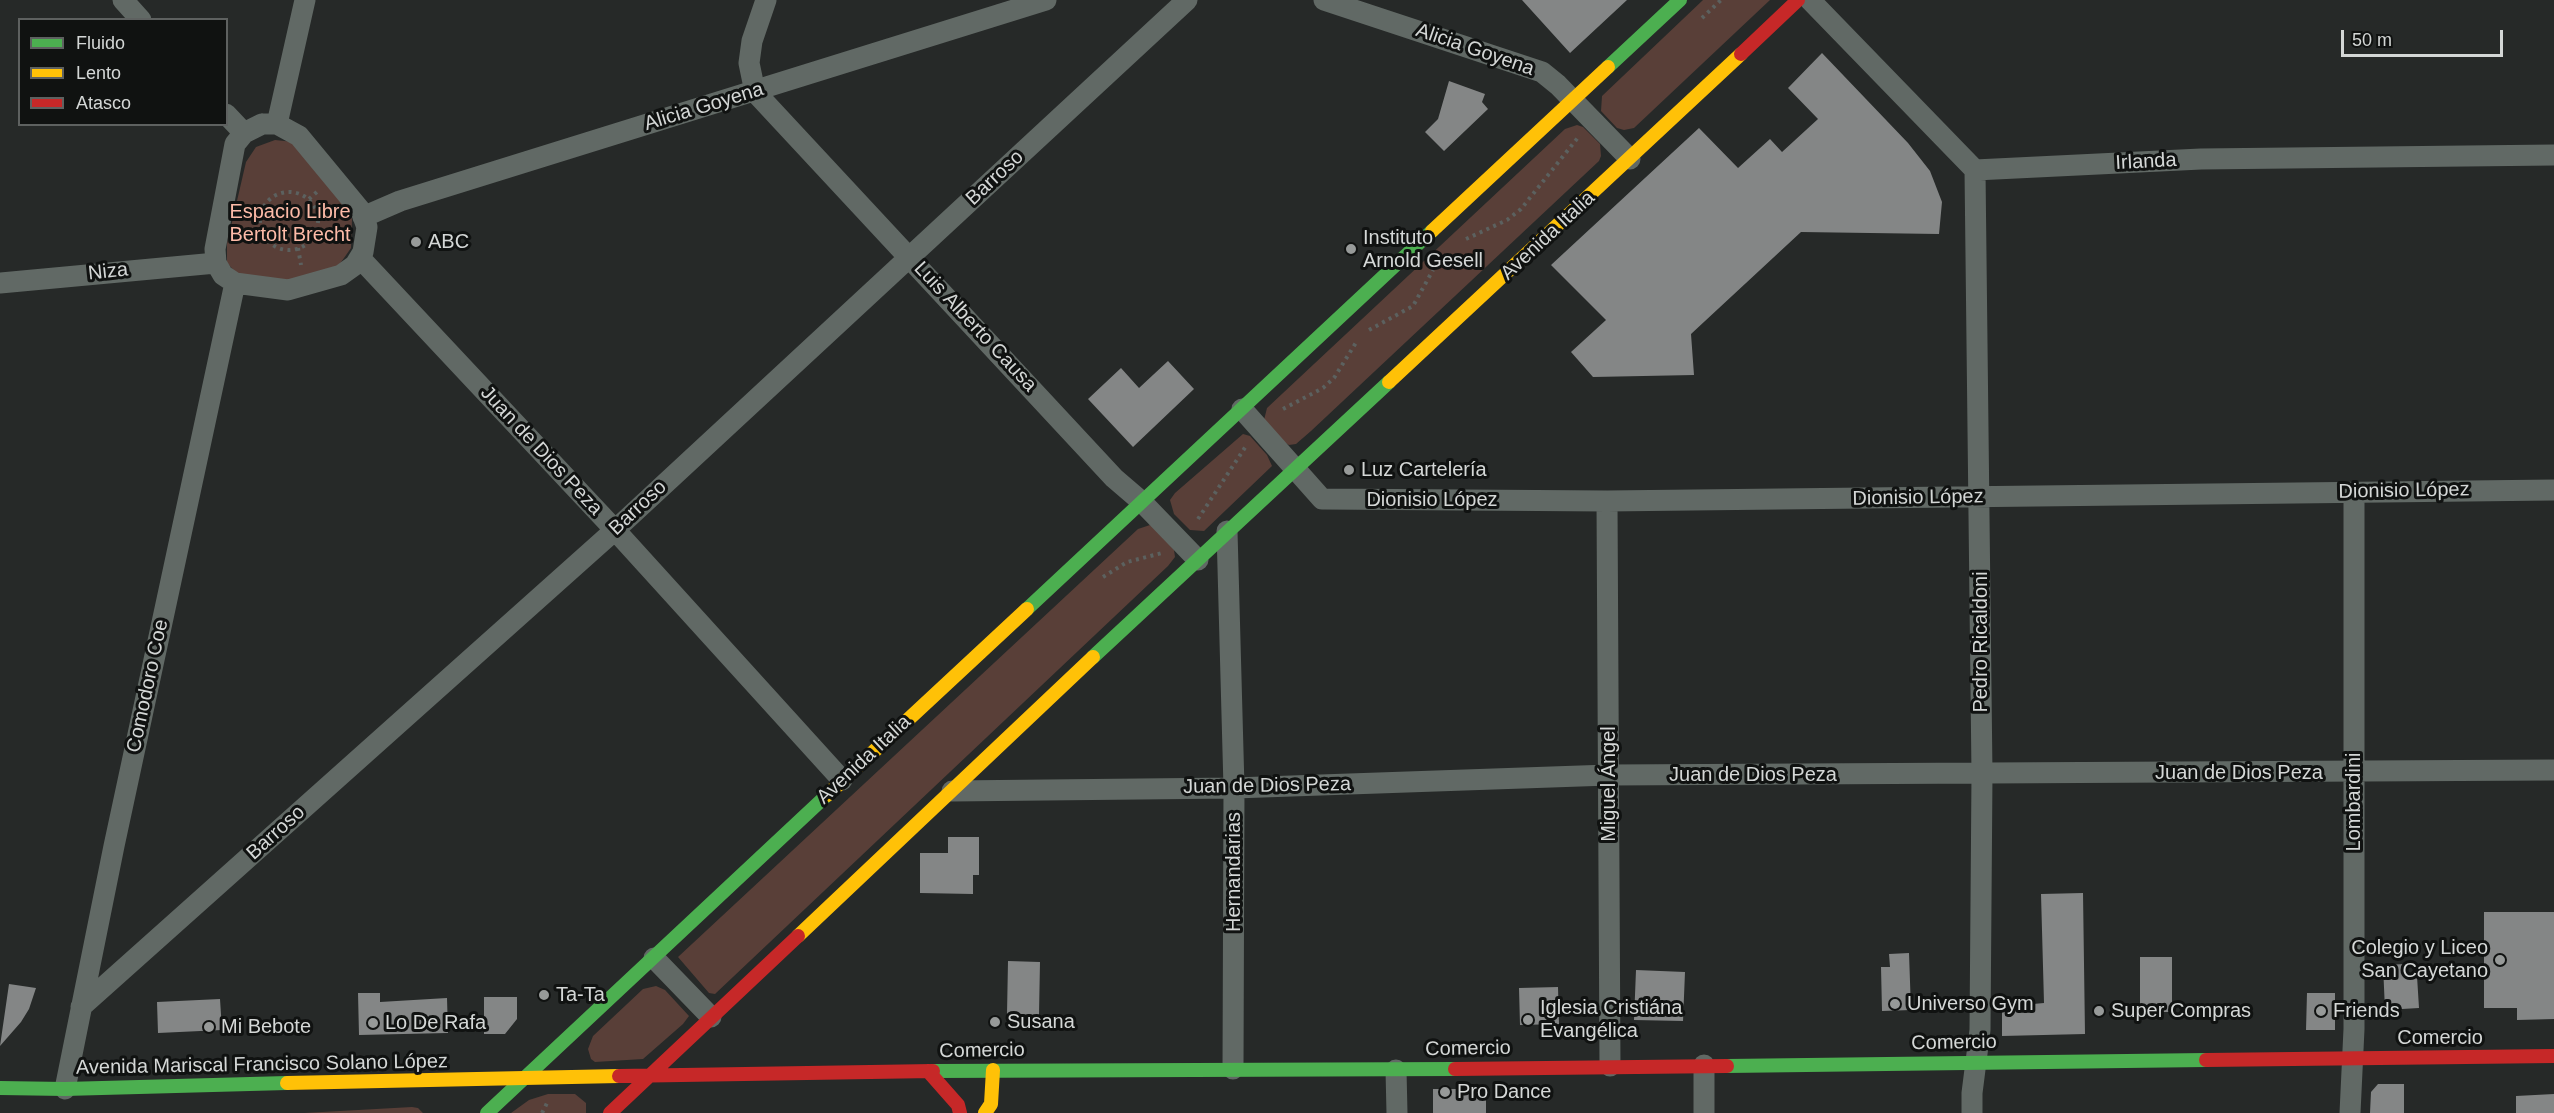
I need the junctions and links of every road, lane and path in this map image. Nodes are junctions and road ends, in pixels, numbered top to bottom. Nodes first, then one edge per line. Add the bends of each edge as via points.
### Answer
1 (123, 0) edge
2 (305, 0) edge
3 (766, 0) edge
4 (1047, 0) edge
5 (1187, 0) edge
6 (1324, 0) edge
7 (1680, 0) edge
8 (1721, 0) edge
9 (1798, 0) edge
10 (1810, 0) edge
11 (139, 18) edge
12 (1697, 22) dead end
13 (755, 92) junction
14 (1573, 100) junction
15 (228, 116) edge
16 (1593, 121) junction
17 (277, 124) junction
18 (244, 133) junction
19 (2554, 155) edge
20 (1630, 159) junction
21 (1975, 170) junction
22 (363, 217) junction
23 (1463, 241) dead end
24 (298, 248) junction
25 (909, 257) junction
26 (360, 258) junction
27 (216, 263) junction
28 (1436, 266) dead end
29 (304, 274) dead end
30 (0, 283) edge
31 (235, 284) junction
32 (1242, 409) junction
33 (1260, 430) junction
34 (1295, 469) junction
35 (2554, 490) edge
36 (2354, 492) junction
37 (1980, 497) junction
38 (1607, 501) junction
39 (1142, 502) junction
40 (615, 530) junction
41 (1227, 531) junction
42 (1179, 540) junction
43 (1198, 560) junction
44 (1103, 578) dead end
45 (2554, 770) edge
46 (2354, 772) junction
47 (1982, 774) junction
48 (1609, 775) junction
49 (842, 780) junction
50 (1234, 788) junction
51 (952, 790) junction
52 (654, 958) junction
53 (81, 1007) junction
54 (711, 1017) junction
55 (2554, 1056) edge
56 (2352, 1058) junction
57 (1976, 1062) junction
58 (1704, 1065) junction
59 (1610, 1066) junction
60 (1233, 1069) junction
61 (993, 1070) junction
62 (1396, 1070) junction
63 (928, 1071) junction
64 (650, 1076) junction
65 (526, 1077) junction
66 (567, 1077) junction
67 (0, 1088) edge
68 (65, 1089) junction
69 (487, 1113) edge
70 (542, 1113) edge
71 (610, 1113) edge
72 (960, 1113) edge
73 (985, 1113) edge
74 (1397, 1113) edge
75 (1704, 1113) edge
76 (1972, 1113) edge
77 (2350, 1113) edge

1 - 11 street
2 - 17 street
3 - 13 street via 749,63
4 - 13 street, Alicia Goyena
5 - 25 street, Barroso
6 - 14 street, Alicia Goyena via 1529,66 1550,78
7 - 14 main road, Avenida Italia
8 - 12 path
9 - 20 main road, Avenida Italia
10 - 21 street
13 - 22 street, Alicia Goyena via 400,201
13 - 25 street, Luis Alberto Causa
14 - 16 street, Alicia Goyena
14 - 32 main road, Avenida Italia
15 - 18 street
16 - 20 street, Alicia Goyena
16 - 23 path via 1521,209
17 - 18 street via 262,124
17 - 22 street via 298,136 347,192
18 - 27 street via 235,144 215,249
19 - 21 street, Irlanda via 2201,159
20 - 34 main road, Avenida Italia
21 - 37 street, Pedro Ricaldoni
22 - 26 street via 368,227
24 - 24 path via 280,249 267,241 261,230 260,217 274,196 298,193 309,199 316,210 315,236
24 - 29 path
25 - 39 street, Luis Alberto Causa via 1114,478
25 - 40 street, Barroso
26 - 31 street via 341,275 288,290
26 - 40 street, Juan de Dios Peza
27 - 30 street, Niza
27 - 31 street
28 - 33 path via 1413,306 1361,336 1334,378 1274,415
31 - 53 street, Comodoro Coe
32 - 33 street
32 - 39 main road, Avenida Italia
33 - 34 street
33 - 42 path
34 - 38 street, Dionisio López via 1322,500
34 - 41 main road, Avenida Italia
35 - 36 street, Dionisio López
36 - 37 street, Dionisio López
36 - 46 street, Lombardini
37 - 38 street, Dionisio López
37 - 47 street, Pedro Ricaldoni
38 - 48 street, Miguel Ángel
39 - 42 street, Luis Alberto Causa
39 - 49 main road, Avenida Italia
40 - 49 street, Juan de Dios Peza
40 - 53 street, Barroso
41 - 43 main road, Avenida Italia
41 - 50 street, Hernandarias
42 - 43 street, Luis Alberto Causa
42 - 44 path via 1165,552 1127,562
43 - 51 main road, Avenida Italia
45 - 46 street, Juan de Dios Peza
46 - 47 street, Juan de Dios Peza
46 - 56 street, Lombardini
47 - 48 street, Juan de Dios Peza
47 - 57 street, Pedro Ricaldoni via 1980,1030
48 - 50 street, Juan de Dios Peza
48 - 59 street, Miguel Ángel
49 - 52 main road, Avenida Italia
50 - 51 street, Juan de Dios Peza
50 - 60 street, Hernandarias
51 - 54 main road, Avenida Italia
52 - 54 street
52 - 65 main road, Avenida Italia
53 - 68 street, Comodoro Coe
54 - 64 main road, Avenida Italia
55 - 56 main road, Comercio
56 - 57 main road, Comercio
56 - 77 street, Lombardini
57 - 58 main road, Comercio
57 - 76 street, Pedro Ricaldoni
58 - 59 main road, Comercio
58 - 75 street
59 - 62 main road, Comercio
60 - 61 main road, Comercio
60 - 62 main road, Comercio
61 - 63 main road, Comercio
61 - 73 main road via 991,1104
62 - 74 street
63 - 64 main road, Comercio
63 - 72 main road via 958,1105
64 - 66 main road, Comercio
64 - 71 main road, Avenida Italia
65 - 66 main road, Comercio
65 - 68 main road, Avenida Mariscal Francisco Solano López
65 - 69 main road, Avenida Italia
66 - 70 path via 552,1093
67 - 68 main road, Avenida Mariscal Francisco Solano López

